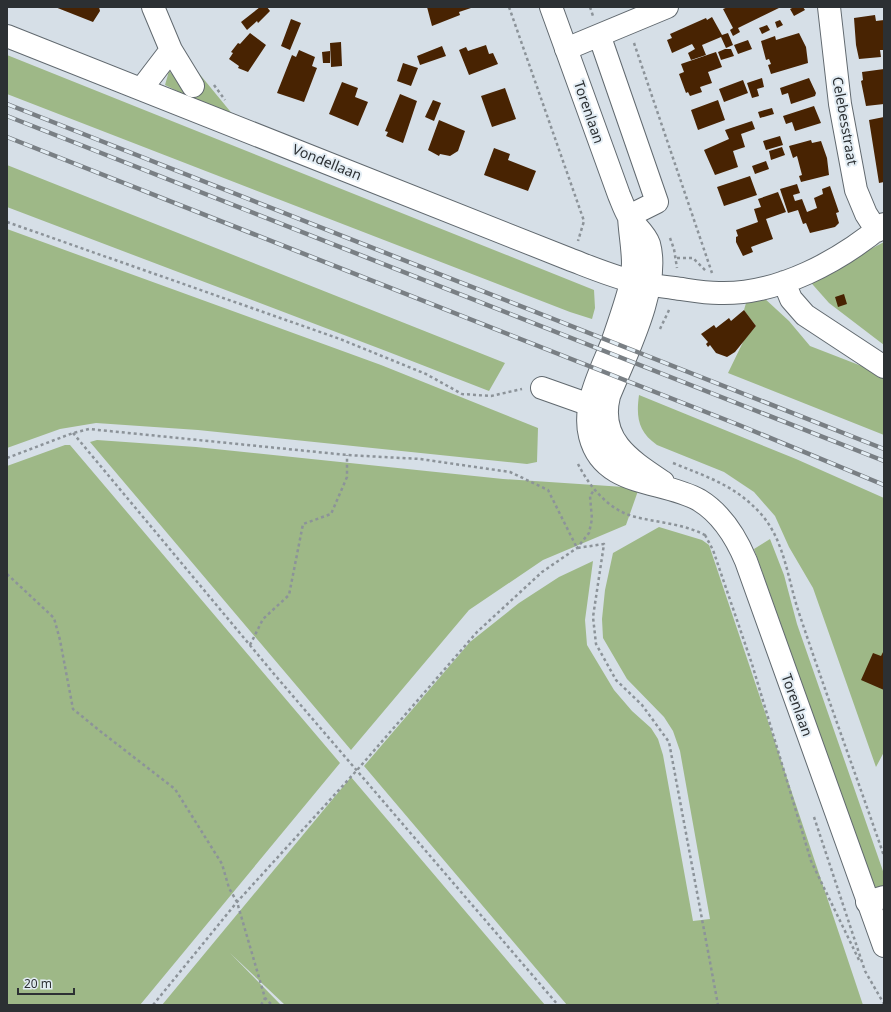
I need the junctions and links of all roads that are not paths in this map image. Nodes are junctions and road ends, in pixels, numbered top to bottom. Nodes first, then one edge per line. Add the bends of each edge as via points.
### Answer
1 (154, 7) edge
2 (551, 7) edge
3 (667, 7) edge
4 (829, 7) edge
5 (7, 36) edge
6 (603, 46) dead end
7 (566, 49) junction
8 (171, 50) junction
9 (193, 86) dead end
10 (142, 88) junction
11 (629, 216) junction
12 (880, 228) edge
13 (784, 282) junction
14 (640, 283) junction
15 (884, 367) edge
16 (542, 388) road end
17 (598, 407) junction
18 (876, 899) edge
19 (884, 946) edge

1 - 8 street
2 - 7 street, Torenlaan
3 - 7 street
4 - 12 street, Celebesstraat via 840,104 856,190 866,214
5 - 10 street, Vondellaan
6 - 11 street via 657,202
7 - 11 street, Torenlaan via 610,172
8 - 9 street
8 - 10 street
10 - 14 street, Vondellaan via 569,259
11 - 14 street, Torenlaan via 648,243 651,263
12 - 13 street, Vondellaan via 829,262
13 - 14 street, Vondellaan via 719,294
13 - 15 street via 791,299 805,315
14 - 17 street, Torenlaan via 642,314 609,396
16 - 17 street
17 - 18 street, Torenlaan via 607,422 611,437 630,459 676,491 711,508 737,540
18 - 19 street, Torenlaan

